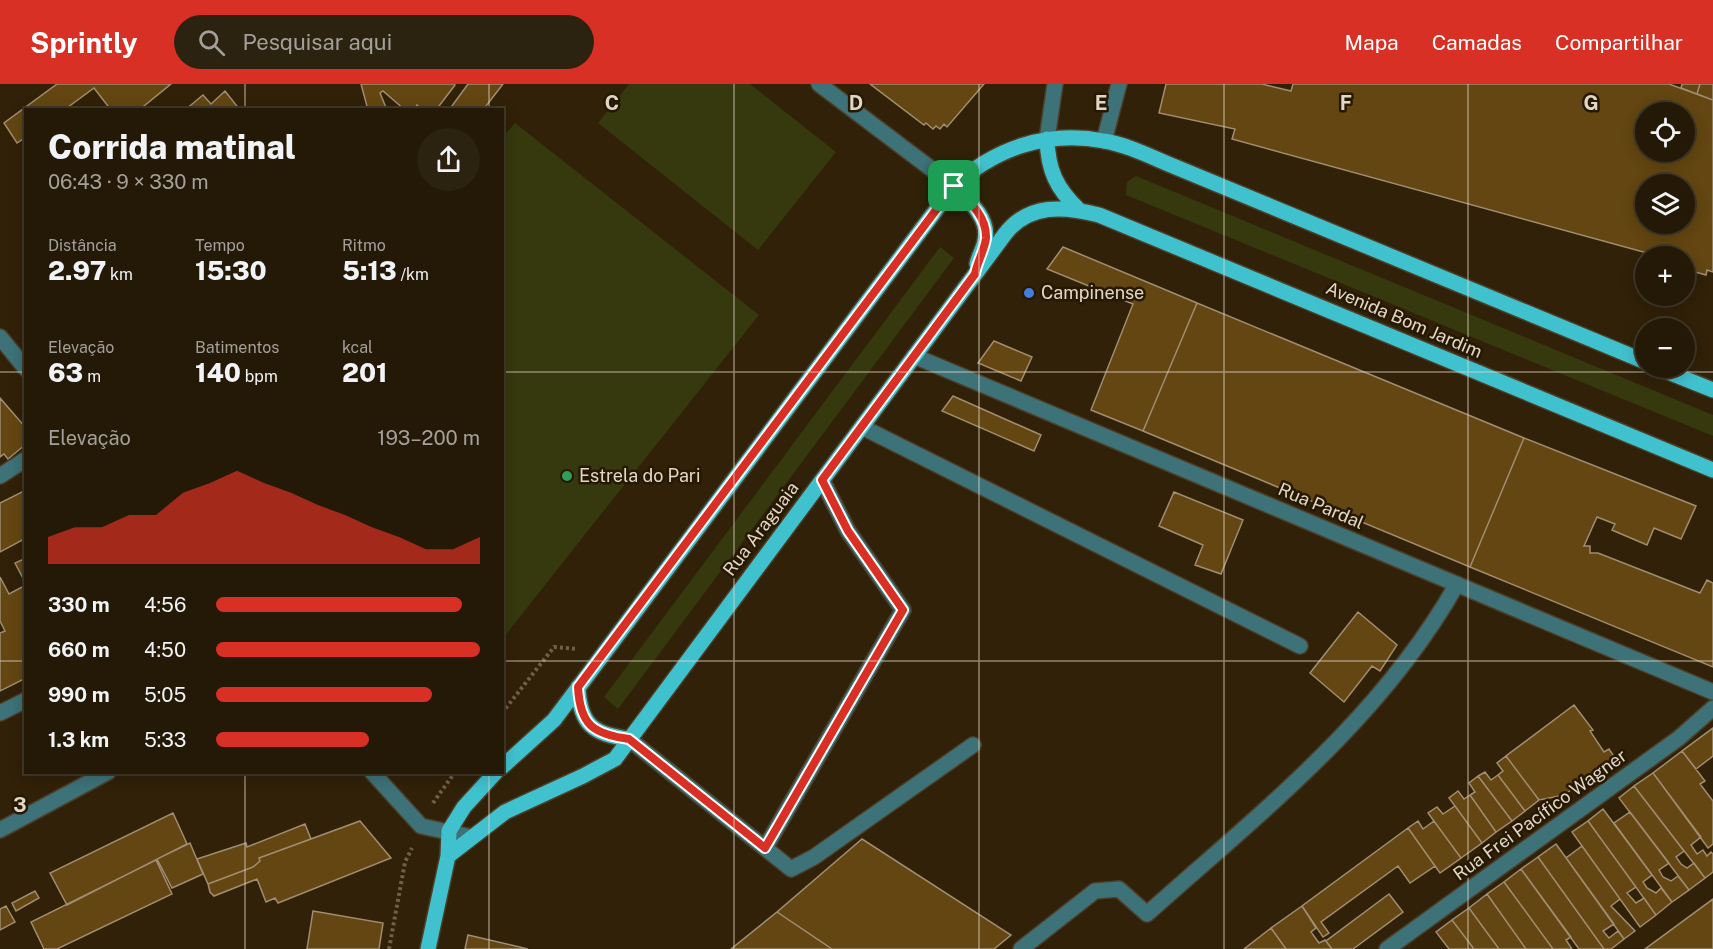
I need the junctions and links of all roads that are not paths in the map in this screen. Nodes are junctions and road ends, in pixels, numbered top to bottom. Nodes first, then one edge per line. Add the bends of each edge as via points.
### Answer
1 (819, 84) edge
2 (1055, 84) edge
3 (1119, 84) edge
4 (1047, 139) junction
5 (1104, 141) junction
6 (954, 186) junction
7 (1079, 210) junction
8 (975, 274) junction
9 (0, 338) edge
10 (914, 356) junction
11 (1635, 357) edge
12 (24, 367) edge
13 (1683, 378) edge
14 (1713, 390) edge
15 (862, 427) junction
16 (24, 460) edge
17 (1713, 471) edge
18 (0, 476) edge
19 (822, 480) junction
20 (1456, 584) junction
21 (1300, 646) dead end
22 (578, 687) junction
23 (1713, 692) edge
24 (24, 701) edge
25 (1713, 708) edge
26 (0, 714) edge
27 (629, 739) junction
28 (974, 745) dead end
29 (504, 765) edge
30 (104, 774) edge
31 (374, 774) edge
32 (494, 774) edge
33 (0, 830) edge
34 (449, 831) junction
35 (471, 837) junction
36 (765, 848) junction
37 (448, 856) junction
38 (428, 949) edge
39 (1021, 949) edge
40 (1387, 949) edge

1 - 6 street
2 - 4 street
3 - 5 street
4 - 5 main road
4 - 6 main road via 1005,151 970,171
4 - 7 main road via 1053,178 1062,194
5 - 11 main road
6 - 8 main road via 983,220 986,238
6 - 22 main road
7 - 8 main road, Rua Araguaia via 1057,208 1026,214 1014,223
7 - 17 main road, Avenida Bom Jardim via 1132,228
8 - 10 main road, Rua Araguaia
9 - 12 street
10 - 15 main road, Rua Araguaia
10 - 20 street, Rua Pardal
13 - 14 main road
15 - 19 main road, Rua Araguaia
15 - 21 street
16 - 18 street
19 - 27 main road, Rua Araguaia
19 - 36 street via 848,531 903,610
20 - 23 street, Rua Pardal
20 - 39 street via 1374,703 1309,769 1148,914 1119,890 1095,891
22 - 27 main road via 579,706 589,725 611,736
22 - 29 main road via 554,720
24 - 26 street
25 - 40 street, Rua Frei Pacífico Wagner via 1679,738
27 - 35 main road, Rua Araguaia via 615,759 505,812
27 - 36 street
28 - 36 street via 806,862 791,869
30 - 33 street
31 - 34 street via 422,826
32 - 34 main road via 464,807
34 - 35 street
34 - 37 main road
35 - 37 main road, Rua Araguaia
37 - 38 main road

